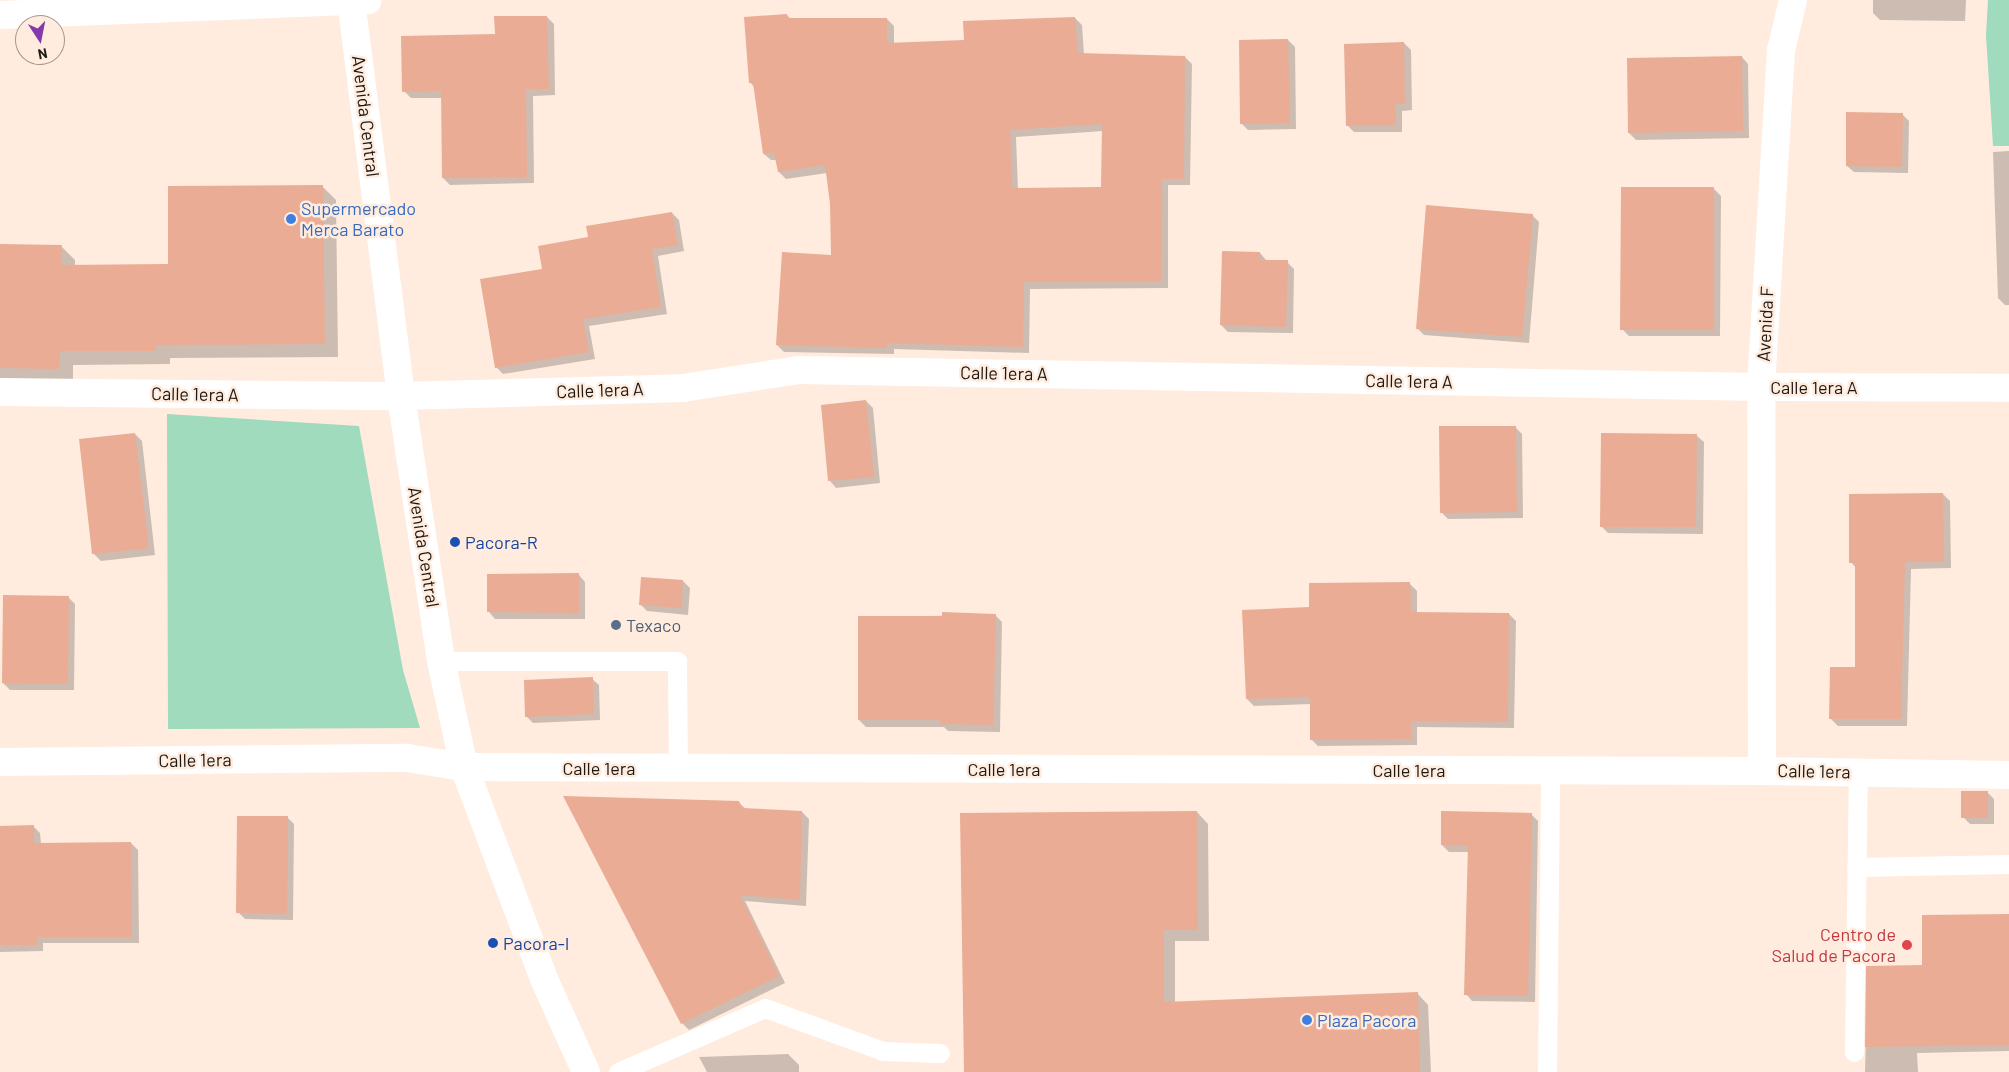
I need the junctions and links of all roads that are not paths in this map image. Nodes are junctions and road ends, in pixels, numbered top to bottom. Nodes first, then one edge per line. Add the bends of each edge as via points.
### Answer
1 (1792, 0) edge
2 (357, 1) edge
3 (0, 15) edge
4 (1761, 387) junction
5 (2009, 388) edge
6 (0, 392) edge
7 (401, 396) junction
8 (441, 661) junction
9 (0, 762) edge
10 (464, 767) junction
11 (678, 768) junction
12 (1550, 770) junction
13 (1762, 771) junction
14 (1858, 772) junction
15 (2009, 775) edge
16 (2009, 864) edge
17 (1856, 868) junction
18 (1854, 1052) dead end
19 (940, 1053) dead end
20 (586, 1072) edge
21 (618, 1072) edge
22 (1547, 1072) edge

1 - 4 street, Avenida F via 1781,50
2 - 3 street
2 - 7 street, Avenida Central
4 - 5 street, Calle 1era A
4 - 7 street, Calle 1era A via 798,370 683,388
4 - 13 street, Avenida F
6 - 7 street, Calle 1era A
7 - 8 street, Avenida Central
8 - 10 street, Avenida Central
8 - 11 lane via 677,661
9 - 10 street, Calle 1era via 407,758
10 - 11 street, Calle 1era
10 - 20 street, Avenida Central via 544,979
11 - 12 street, Calle 1era
12 - 13 street, Calle 1era
12 - 22 lane
13 - 14 street, Calle 1era
14 - 15 street, Calle 1era
14 - 17 lane
16 - 17 lane
17 - 18 lane
19 - 21 lane via 883,1051 765,1008

